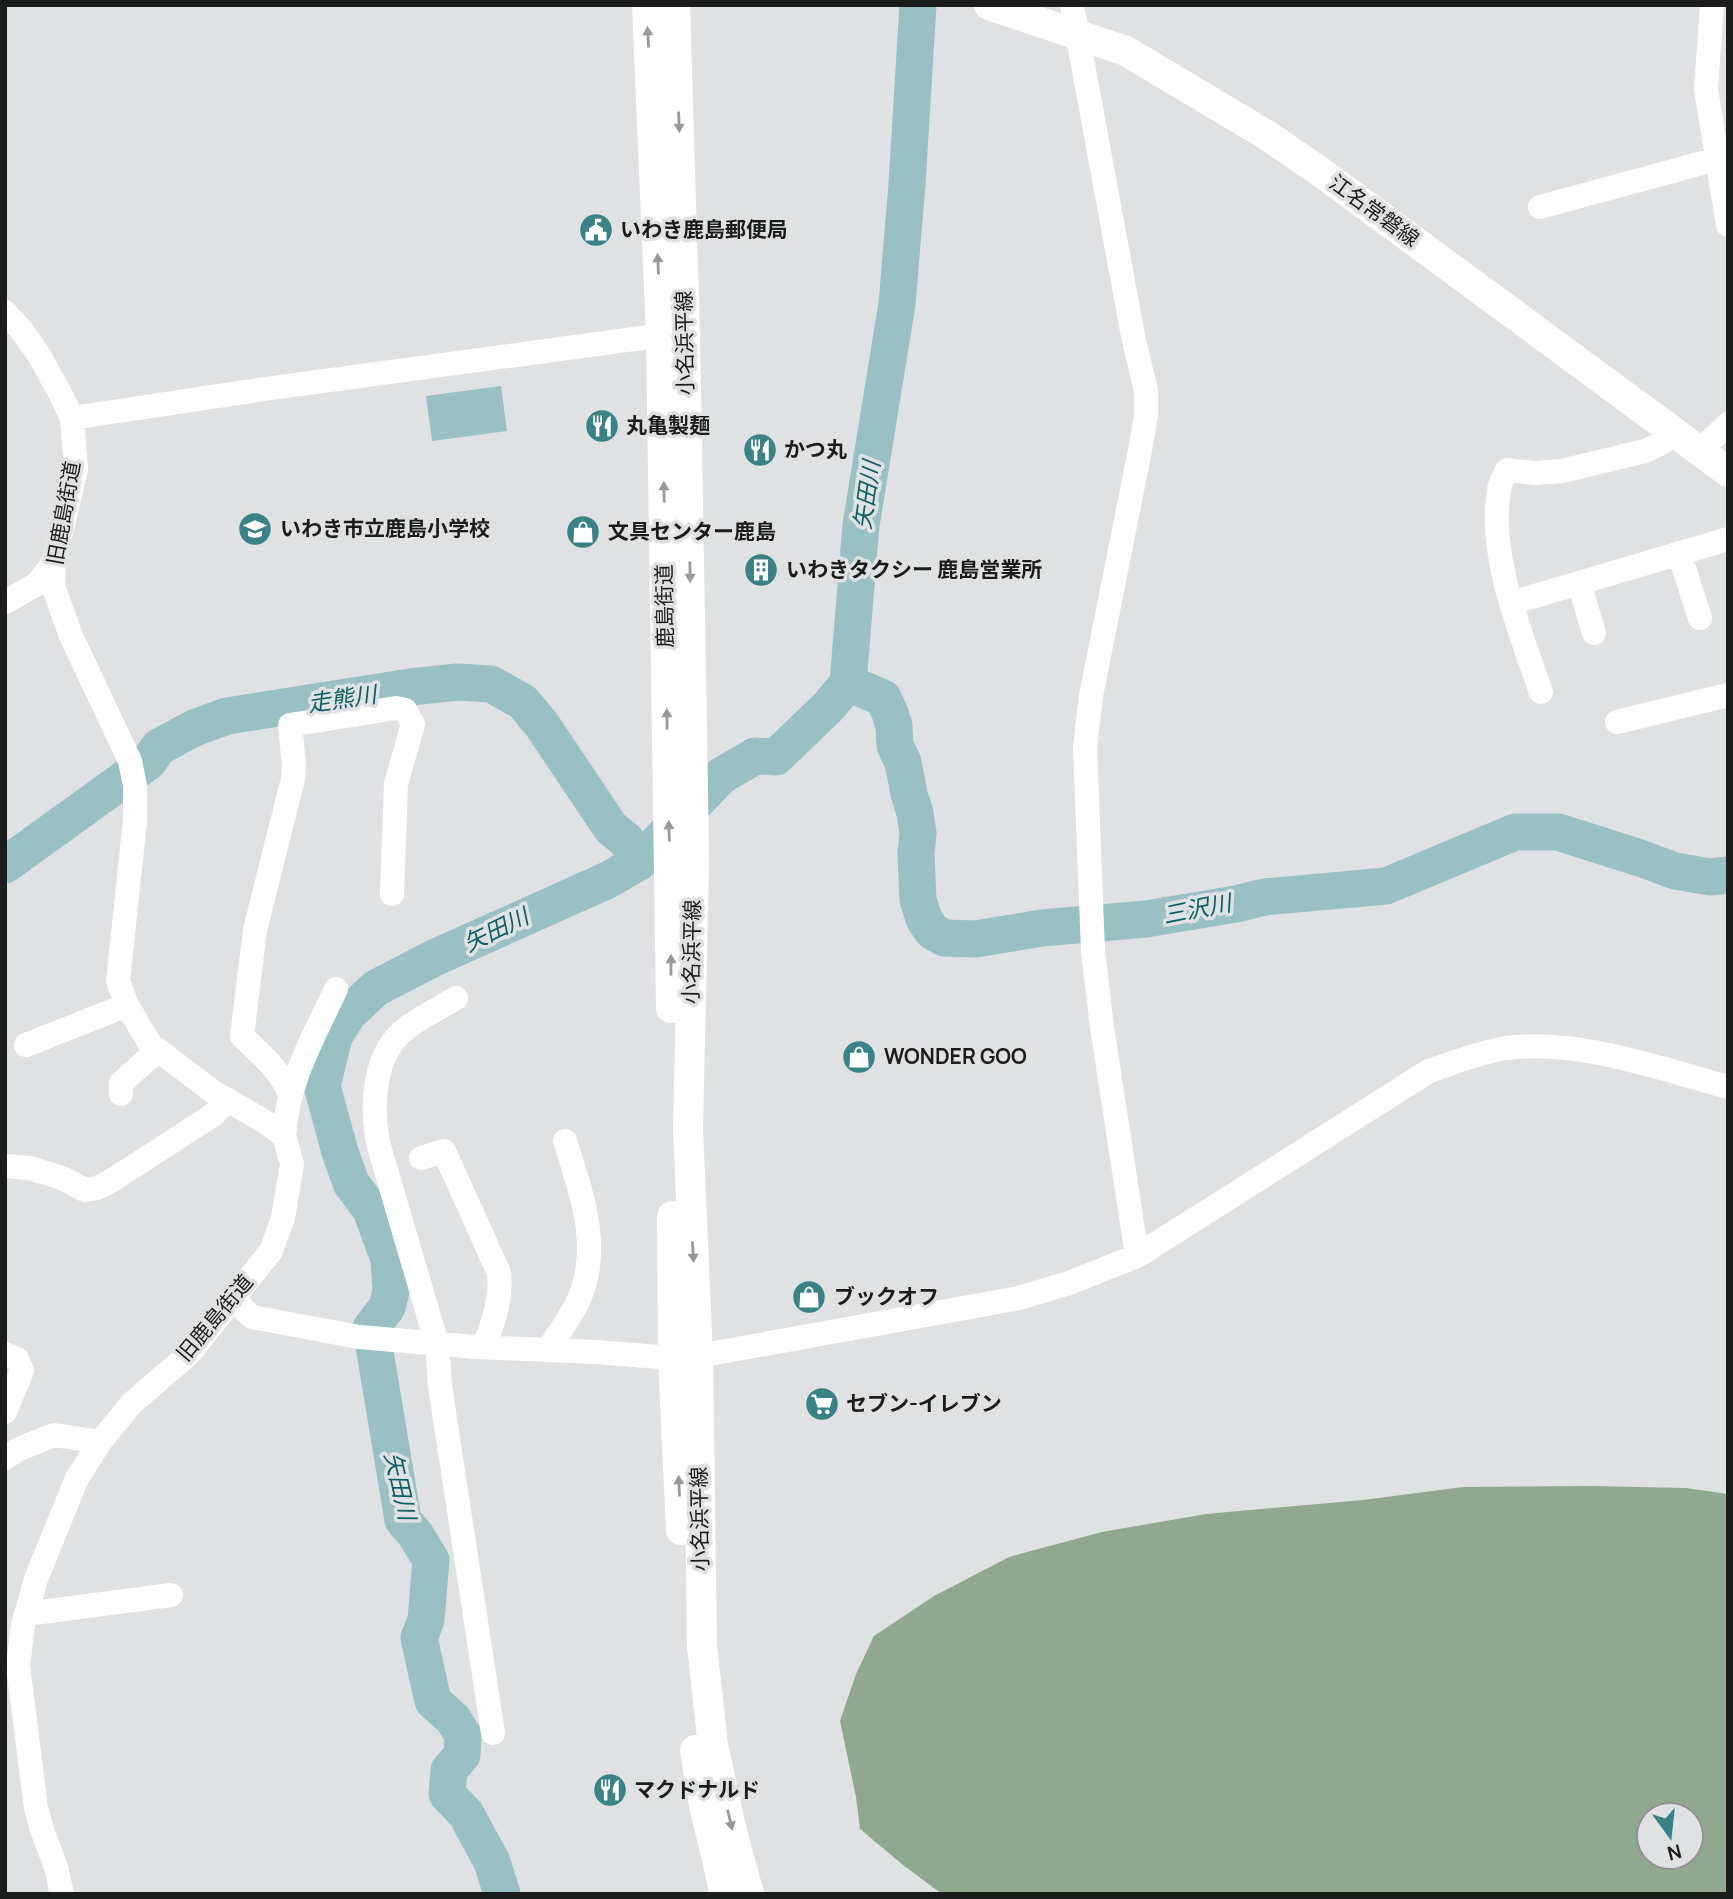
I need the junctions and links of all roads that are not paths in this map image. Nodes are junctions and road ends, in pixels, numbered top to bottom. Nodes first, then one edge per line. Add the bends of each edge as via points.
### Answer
1 (647, 5) edge
2 (675, 5) edge
3 (989, 5) edge
4 (1072, 5) edge
5 (1712, 5) edge
6 (1717, 159) junction
7 (1540, 207) dead end
8 (1728, 225) edge
9 (5, 312) edge
10 (673, 334) junction
11 (72, 418) junction
12 (1728, 424) edge
13 (1674, 432) junction
14 (1699, 451) junction
15 (1728, 472) edge
16 (1728, 539) edge
17 (1679, 553) junction
18 (54, 562) junction
19 (1579, 583) junction
20 (5, 602) edge
21 (1511, 603) junction
22 (1700, 618) dead end
23 (1594, 633) dead end
24 (1541, 692) dead end
25 (1728, 695) edge
26 (1617, 722) dead end
27 (681, 789) joint
28 (392, 894) dead end
29 (336, 989) dead end
30 (456, 999) dead end
31 (127, 1005) junction
32 (26, 1045) dead end
33 (158, 1050) junction
34 (1728, 1087) edge
35 (121, 1094) dead end
36 (290, 1095) junction
37 (228, 1100) junction
38 (284, 1136) junction
39 (565, 1141) dead end
40 (421, 1158) dead end
41 (5, 1166) edge
42 (1137, 1256) junction
43 (234, 1300) junction
44 (430, 1343) junction
45 (484, 1347) junction
46 (548, 1350) junction
47 (5, 1354) edge
48 (685, 1357) junction
49 (5, 1412) edge
50 (100, 1442) junction
51 (5, 1458) edge
52 (171, 1595) dead end
53 (26, 1614) junction
54 (493, 1733) dead end
55 (62, 1894) edge
56 (725, 1894) edge
57 (749, 1894) edge

10 -> 1 main road, 鹿島街道
2 -> 10 main road, 小名浜平線
3 - 13 main road, 江名常磐線 via 1126,51 1265,134
4 - 42 street via 1146,391 1146,416 1091,696 1086,747 1093,951
5 - 6 street via 1706,89
6 - 7 street
6 - 8 street
9 - 11 street, 旧鹿島街道 via 39,355
10 - 11 street
10 - 27 main road, 鹿島街道
11 - 18 street, 旧鹿島街道 via 76,469
12 - 14 street
13 - 14 main road, 江名常磐線
13 - 21 street via 1645,451 1562,471 1507,470 1499,488 1496,521
14 - 15 main road, 江名常磐線
16 - 17 street
17 - 19 street
17 - 22 street
18 - 20 street via 37,584
18 - 31 street, 旧鹿島街道 via 54,586 71,636 132,770 136,793 118,981
19 - 21 street
19 - 23 street
21 - 24 street
25 - 26 street
27 - 48 main road, 小名浜平線
28 - 36 street via 396,783 413,724 405,710 290,725 293,779 255,930 242,1036 272,1065
29 - 36 street
30 - 44 street via 407,1027 390,1044 374,1105 378,1143
31 - 32 street
31 - 33 street, 旧鹿島街道
33 - 35 street via 121,1083
33 - 37 street, 旧鹿島街道
34 - 42 street via 1586,1050 1505,1048 1472,1056 1429,1071
36 - 38 street
37 - 38 street, 旧鹿島街道
37 - 41 street via 213,1115 97,1188 85,1189 30,1168
38 - 43 street, 旧鹿島街道 via 292,1164 283,1218 271,1251
39 - 46 street via 587,1218 589,1269 579,1299
40 - 45 street via 444,1152 499,1273 497,1311
42 - 48 street via 1019,1298
43 - 44 street via 252,1317
43 - 50 street, 旧鹿島街道 via 188,1354 132,1403
44 - 45 street
44 - 54 street
45 - 46 street
46 - 48 street
47 - 49 street via 17,1359 22,1371
56 -> 48 main road, 小名浜平線 via 690,1718
48 -> 57 main road, 小名浜平線 via 702,1646 713,1745
50 - 51 street via 54,1435
50 - 53 street, 旧鹿島街道 via 77,1478
52 - 53 street
53 - 55 street, 旧鹿島街道 via 19,1666 36,1808

